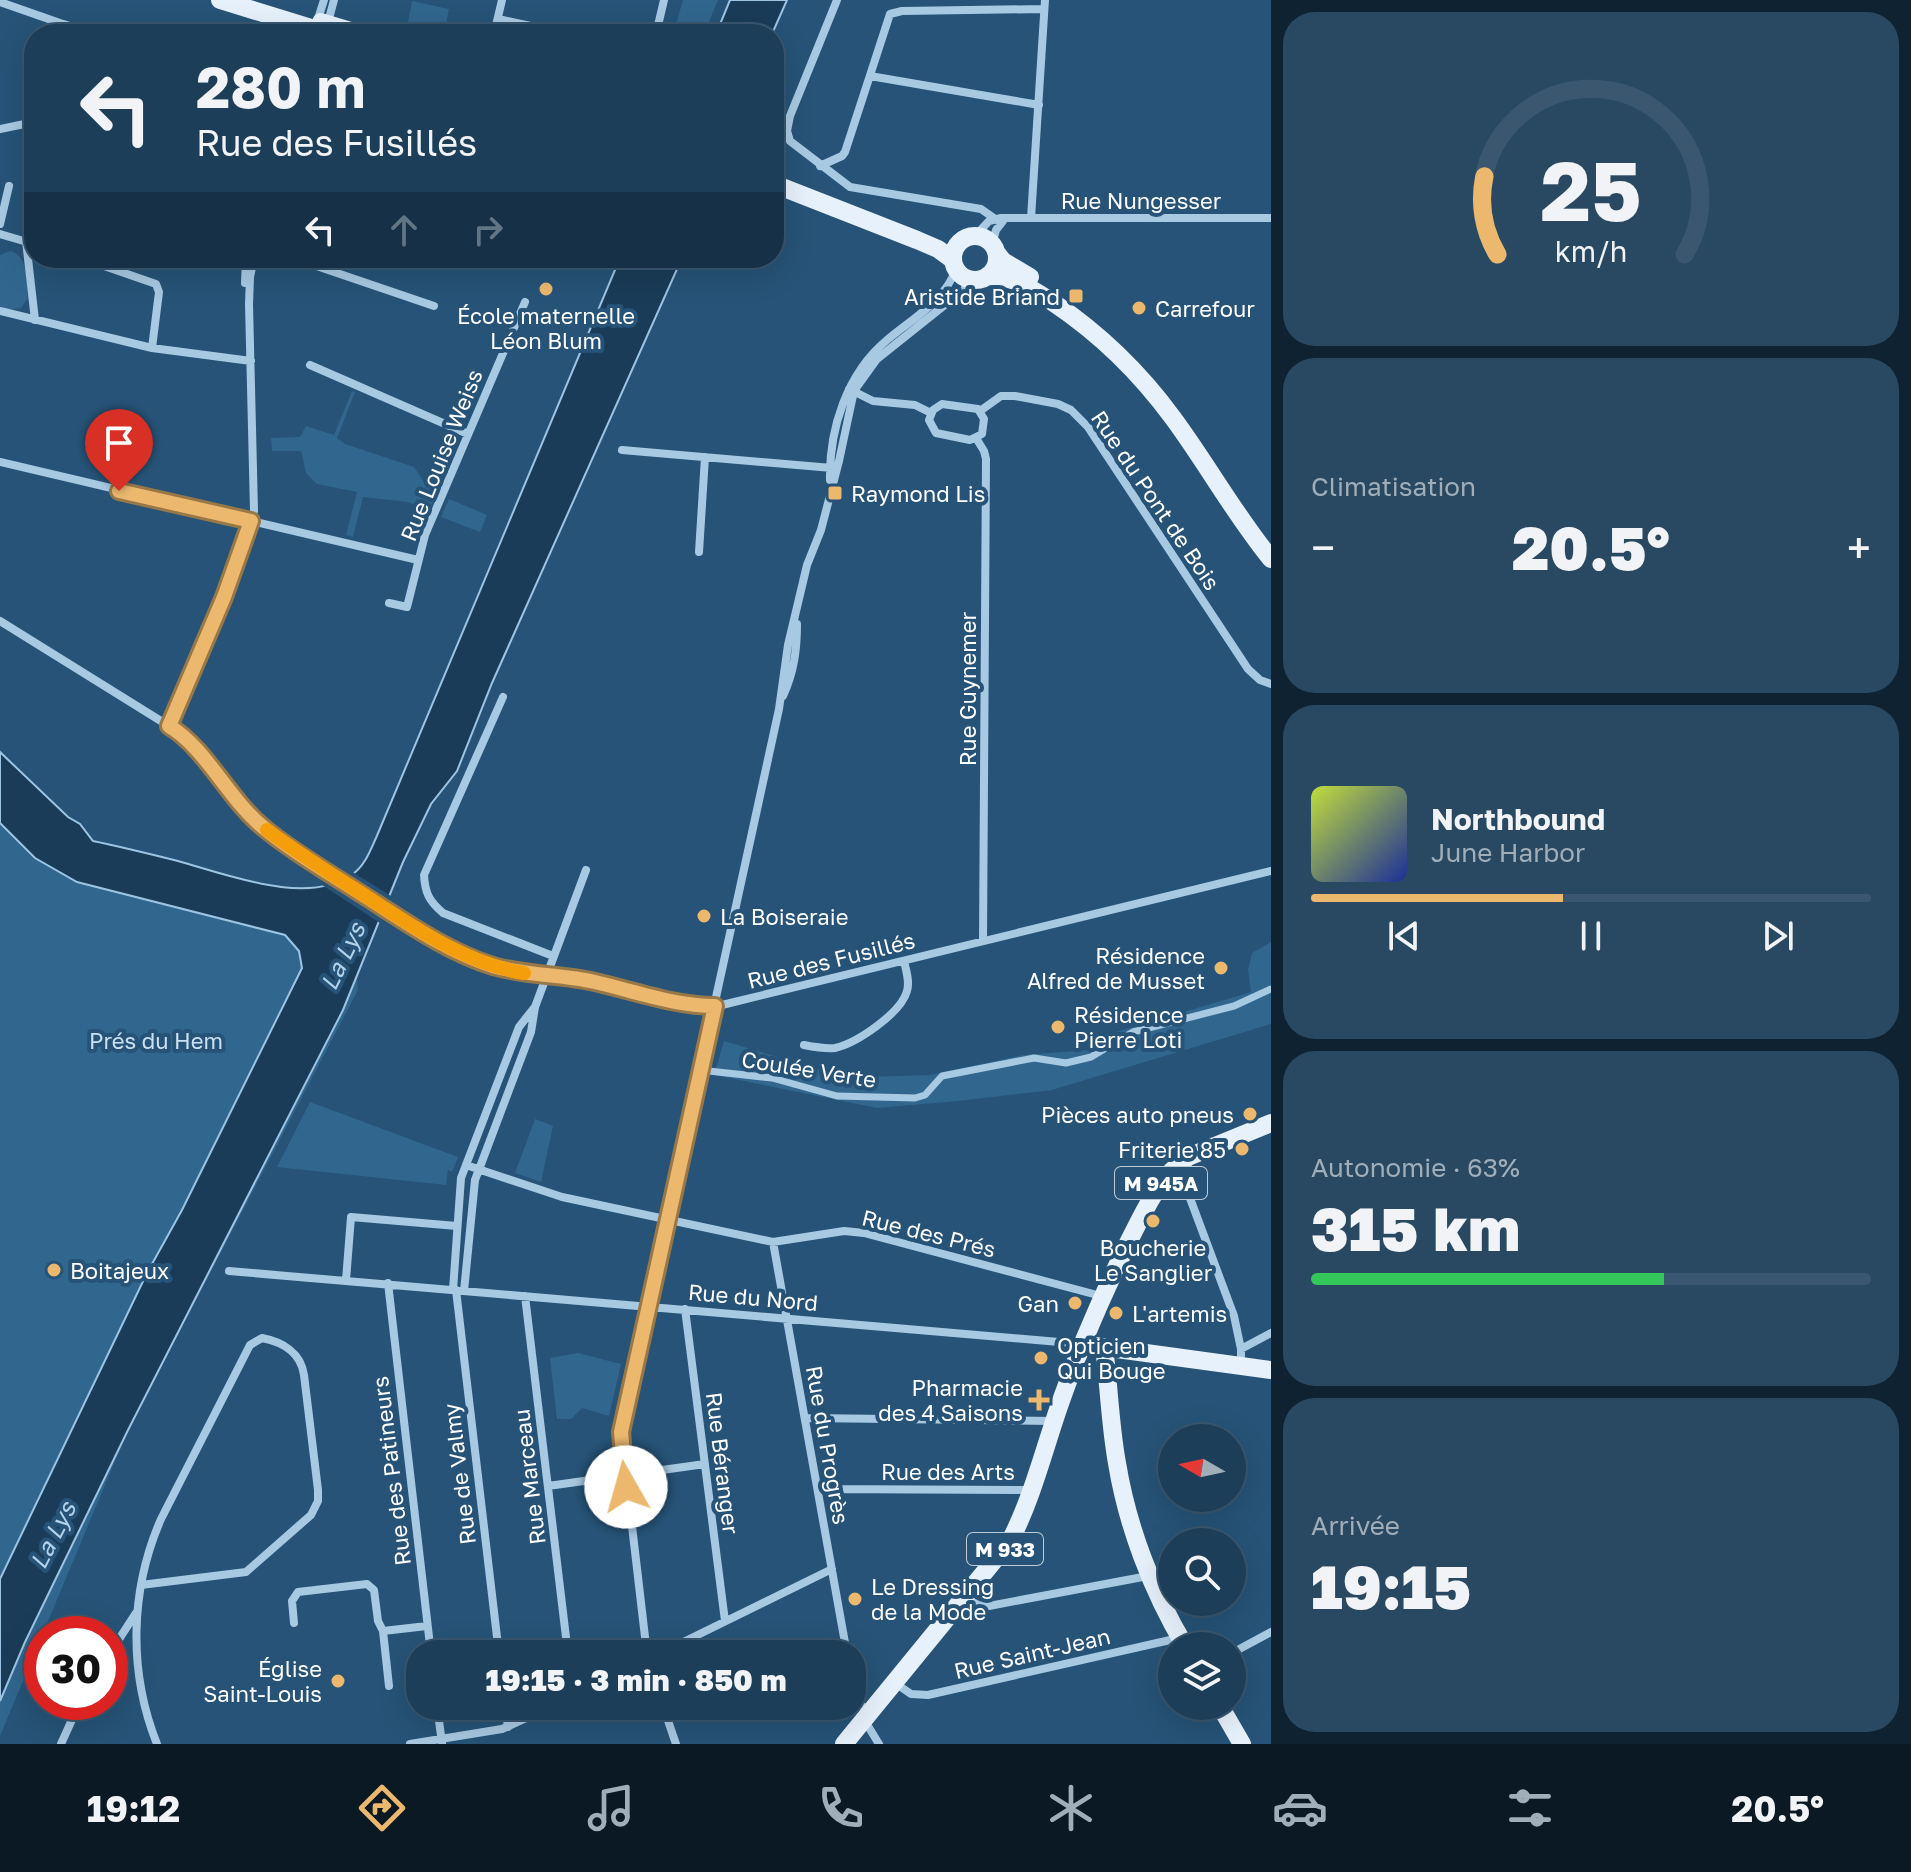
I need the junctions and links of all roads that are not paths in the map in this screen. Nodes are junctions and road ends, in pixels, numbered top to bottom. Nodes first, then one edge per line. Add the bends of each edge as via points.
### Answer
1 (220, 0) edge
2 (251, 0) edge
3 (324, 0) edge
4 (334, 0) edge
5 (502, 0) edge
6 (837, 0) edge
7 (0, 2) edge
8 (663, 2) edge
9 (1044, 4) edge
10 (498, 19) junction
11 (60, 23) joint
12 (63, 24) edge
13 (302, 24) edge
14 (308, 24) edge
15 (322, 24) edge
16 (324, 24) edge
17 (497, 24) edge
18 (521, 24) edge
19 (658, 24) edge
20 (870, 76) junction
21 (1039, 105) junction
22 (24, 124) edge
23 (0, 129) edge
24 (820, 166) junction
25 (9, 186) dead end
26 (784, 188) edge
27 (856, 215) junction
28 (1031, 218) junction
29 (1271, 218) edge
30 (998, 220) junction
31 (0, 224) edge
32 (0, 234) edge
33 (24, 241) edge
34 (981, 244) junction
35 (954, 265) junction
36 (32, 268) edge
37 (110, 268) edge
38 (245, 268) edge
39 (252, 268) edge
40 (322, 268) edge
41 (982, 278) junction
42 (525, 302) dead end
43 (249, 304) junction
44 (434, 306) dead end
45 (0, 311) edge
46 (35, 320) junction
47 (152, 348) junction
48 (251, 361) junction
49 (310, 365) dead end
50 (851, 390) junction
51 (980, 411) junction
52 (931, 413) junction
53 (468, 434) junction
54 (976, 438) junction
55 (622, 450) dead end
56 (705, 457) junction
57 (0, 462) edge
58 (833, 468) junction
59 (251, 521) junction
60 (1271, 548) edge
61 (699, 552) dead end
62 (1271, 559) edge
63 (418, 560) junction
64 (389, 603) dead end
65 (0, 621) edge
66 (1271, 684) edge
67 (503, 697) dead end
68 (169, 726) junction
69 (586, 870) dead end
70 (1271, 871) edge
71 (983, 941) junction
72 (553, 956) junction
73 (904, 961) junction
74 (546, 976) junction
75 (1271, 989) edge
76 (715, 1006) junction
77 (535, 1007) junction
78 (804, 1045) dead end
79 (700, 1070) junction
80 (1271, 1123) edge
81 (1177, 1164) junction
82 (466, 1165) junction
83 (478, 1169) junction
84 (667, 1219) junction
85 (457, 1226) junction
86 (773, 1242) junction
87 (229, 1271) dead end
88 (346, 1280) junction
89 (388, 1283) junction
90 (458, 1290) junction
91 (525, 1296) junction
92 (1102, 1297) junction
93 (648, 1306) junction
94 (685, 1309) junction
95 (788, 1318) junction
96 (1271, 1333) edge
97 (1083, 1344) junction
98 (1104, 1347) junction
99 (1241, 1357) junction
100 (1271, 1370) edge
101 (806, 1418) junction
102 (1054, 1421) junction
103 (705, 1464) junction
104 (624, 1476) junction
105 (548, 1486) junction
106 (818, 1489) junction
107 (1031, 1490) junction
108 (832, 1569) junction
109 (1151, 1575) junction
110 (141, 1585) junction
111 (966, 1598) junction
112 (136, 1613) junction
113 (725, 1621) junction
114 (294, 1623) dead end
115 (128, 1625) edge
116 (427, 1626) junction
117 (383, 1631) junction
118 (1177, 1632) edge
119 (1271, 1632) edge
120 (429, 1640) edge
121 (497, 1640) edge
122 (566, 1640) edge
123 (645, 1640) edge
124 (687, 1640) edge
125 (845, 1640) edge
126 (1246, 1645) edge
127 (1158, 1647) edge
128 (895, 1683) junction
129 (389, 1686) dead end
130 (867, 1717) junction
131 (72, 1720) edge
132 (439, 1720) edge
133 (507, 1720) edge
134 (523, 1720) edge
135 (668, 1720) edge
136 (1228, 1720) edge
137 (508, 1727) junction
138 (442, 1741) edge
139 (61, 1744) edge
140 (157, 1744) edge
141 (410, 1744) edge
142 (676, 1744) edge
143 (844, 1744) edge
144 (879, 1744) edge
145 (1242, 1744) edge

1 - 13 main road
2 - 14 main road
3 - 15 street
4 - 16 street
5 - 10 street
6 - 24 street, Rue Nungesser via 787,124 790,141
7 - 11 street
8 - 19 street
9 - 20 street via 890,14
9 - 21 street
10 - 17 street
10 - 18 street
11 - 12 street
20 - 21 street
20 - 24 street via 845,152
21 - 28 street
22 - 23 street
24 - 30 street, Rue Nungesser via 854,188 981,209
25 - 31 street
26 - 27 main road
27 - 34 main road via 933,238
27 - 35 main road via 933,247
28 - 29 street, Rue Nungesser
28 - 30 street, Rue Nungesser
30 - 34 street
30 - 34 street via 989,221
32 - 33 street
34 - 35 main road via 954,251
34 - 41 main road via 995,266
34 - 60 main road via 1070,302 1139,362 1186,419
35 - 41 main road via 966,278
35 - 50 street via 945,292 870,354
36 - 46 street
37 - 47 street via 156,284
38 - 43 street
39 - 43 street
40 - 44 street
41 - 50 street via 877,359
41 - 62 main road via 1009,278 1034,291 1120,356 1173,417
42 - 53 street, Rue Louise Weiss
43 - 48 street
45 - 46 street
46 - 47 street
47 - 48 street
48 - 59 street
49 - 53 street
50 - 52 street via 873,401 915,405
50 - 58 street
51 - 52 street via 945,404
51 - 54 street via 984,428
51 - 66 street, Rue du Pont de Bois via 1010,395 1058,404 1077,415 1248,669
52 - 54 street via 930,426 939,435
53 - 63 street, Rue Louise Weiss
54 - 71 street, Rue Guynemer via 986,459
55 - 56 street
56 - 58 street
56 - 61 street
57 - 59 street
58 - 76 street via 782,672 781,700
59 - 63 street
59 - 68 street
63 - 64 street, Rue Louise Weiss via 407,607
65 - 68 street, Rue des Fusillés
67 - 72 street via 424,875 425,892 443,913
68 - 74 street, Rue des Fusillés via 191,743 247,813 312,863 473,958
69 - 72 street
70 - 71 street, Rue des Fusillés
71 - 73 street, Rue des Fusillés
72 - 74 street
73 - 76 street, Rue des Fusillés
73 - 78 street via 908,990 889,1016 840,1046
74 - 76 street, Rue des Fusillés
74 - 77 street
75 - 79 street, Coulée Verte via 1234,1006 1133,1032 1091,1057 1066,1063 1034,1058 942,1076 915,1098 837,1096 772,1078
76 - 79 street
77 - 82 street via 519,1027
77 - 83 street via 531,1032
79 - 84 street
80 - 81 main road, M 945A
81 - 92 main road, M 945A via 1154,1195
81 - 99 street via 1228,1298
82 - 83 street, Rue des Prés
82 - 85 street
83 - 84 street, Rue des Prés via 562,1197
83 - 90 street
84 - 86 street, Rue des Prés
84 - 93 street
85 - 88 street via 351,1217
85 - 90 street
86 - 92 street, Rue des Prés via 856,1231
86 - 95 street, Rue du Progrès
87 - 88 street, Rue du Nord
88 - 89 street, Rue du Nord
89 - 90 street, Rue du Nord
89 - 116 street, Rue des Patineurs
90 - 91 street, Rue du Nord
90 - 121 street, Rue de Valmy
91 - 93 street, Rue du Nord
91 - 105 street, Rue Marceau
92 - 97 main road, M 945A
93 - 94 street, Rue du Nord
93 - 104 street via 621,1432
94 - 95 street, Rue du Nord
94 - 103 street, Rue Béranger
95 - 97 street, Rue du Nord
95 - 101 street, Rue du Progrès
96 - 99 street
97 - 98 main road
97 - 102 main road, M 933
98 - 99 main road
98 - 109 main road via 1119,1475
99 - 100 main road
101 - 102 street
101 - 106 street, Rue du Progrès
102 - 107 main road, M 933
103 - 104 street
103 - 113 street, Rue Béranger
104 - 105 street
104 - 123 street
105 - 122 street, Rue Marceau
106 - 107 street, Rue des Arts
106 - 108 street, Rue du Progrès
107 - 111 main road, M 933 via 1010,1541
108 - 113 street
108 - 125 street, Rue du Progrès
109 - 111 street via 989,1606
109 - 118 main road
110 - 110 street via 246,1572 314,1511 318,1490 304,1375 288,1348 262,1338 250,1345 161,1519
110 - 112 street
111 - 128 main road, M 933
112 - 115 street
112 - 140 street via 143,1697
113 - 124 street
114 - 117 street via 292,1601 298,1592 367,1584 375,1592
116 - 117 street
116 - 120 street, Rue des Patineurs
117 - 129 street
119 - 126 street
127 - 128 street, Rue Saint-Jean via 928,1695 914,1695
128 - 130 main road, M 933
130 - 143 main road, M 933
130 - 144 street
131 - 139 street
132 - 138 street
133 - 137 street
134 - 137 street
135 - 142 street
136 - 145 main road
137 - 138 street
138 - 141 street

